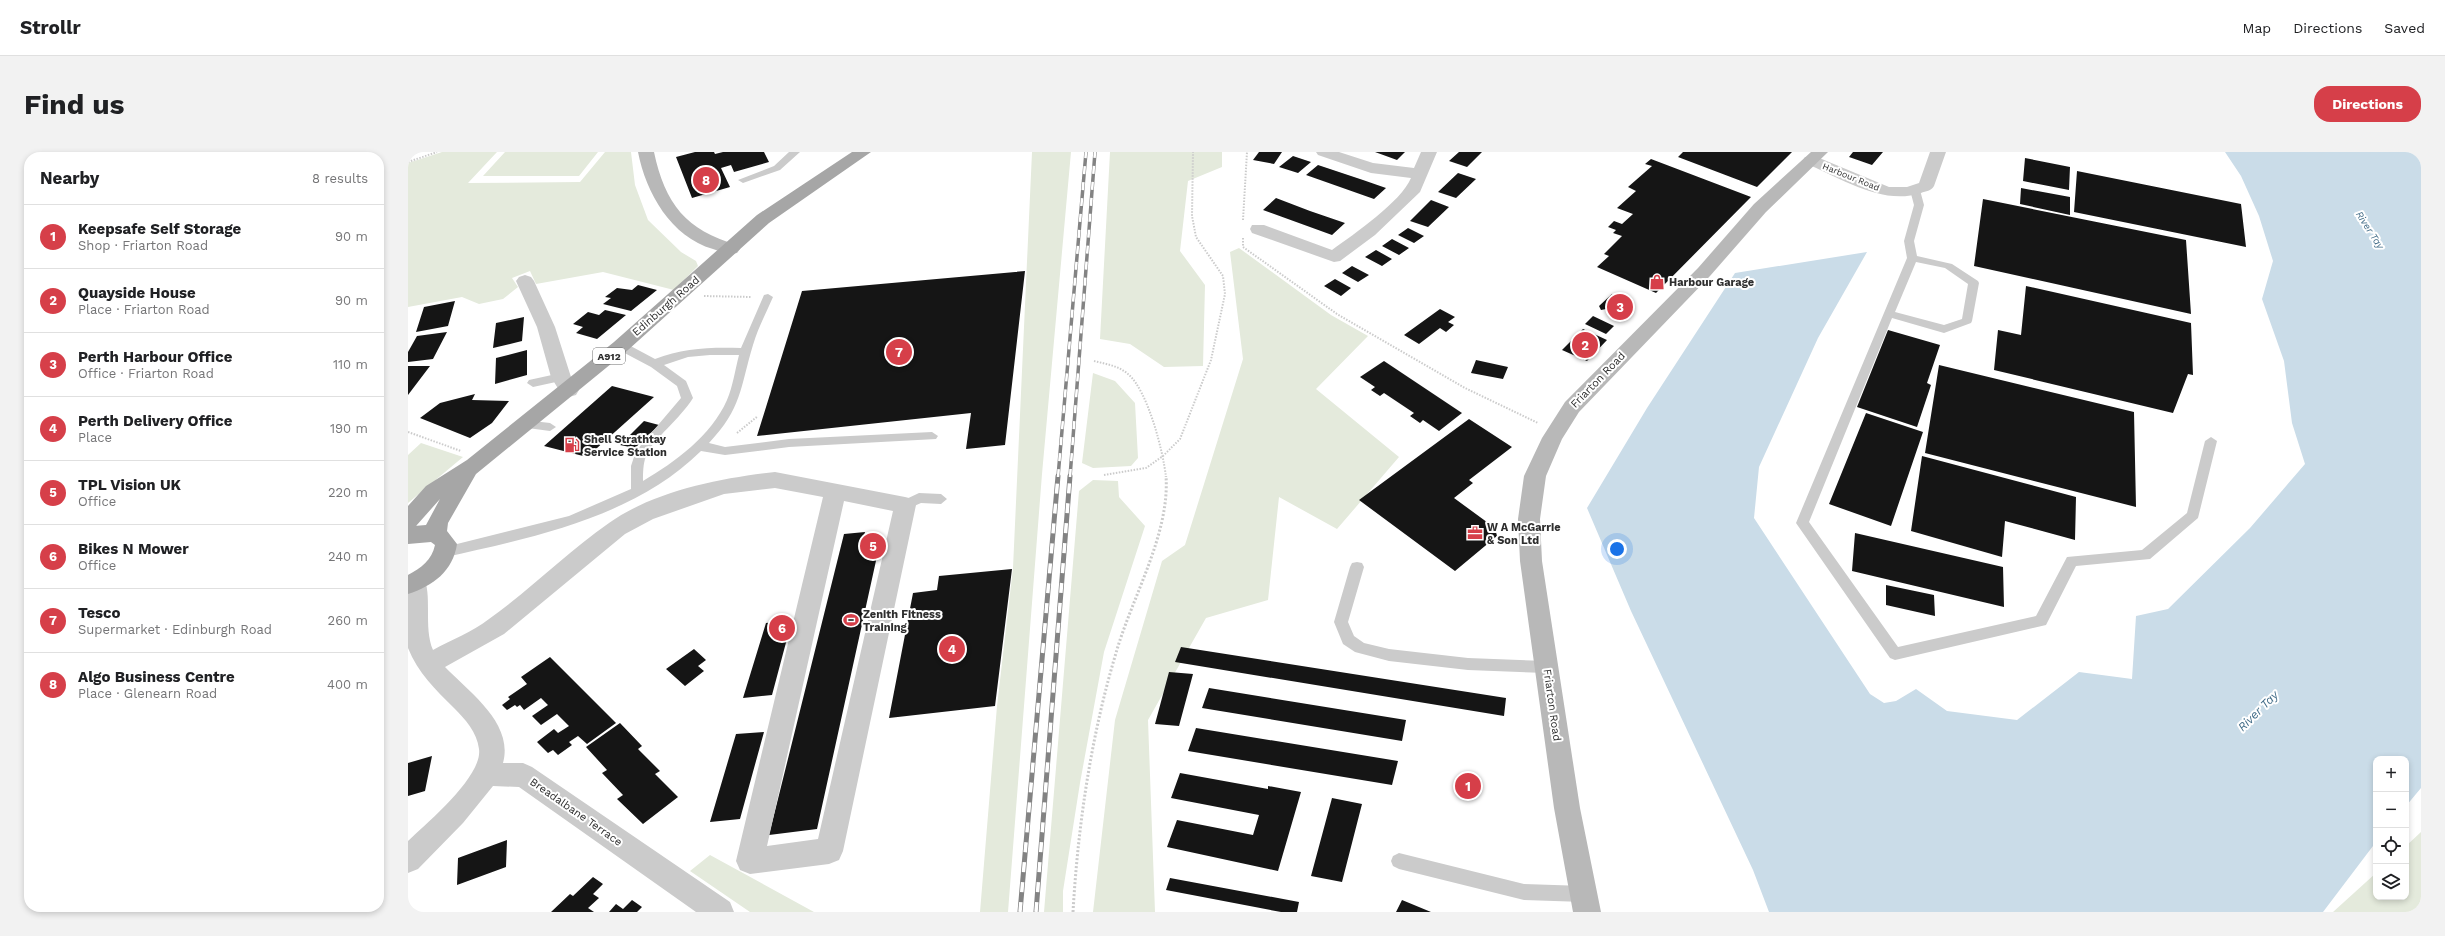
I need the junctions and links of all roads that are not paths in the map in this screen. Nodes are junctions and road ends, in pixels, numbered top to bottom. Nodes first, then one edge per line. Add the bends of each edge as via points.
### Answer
1 (646, 152) edge
2 (795, 152) edge
3 (862, 152) edge
4 (1324, 152) edge
5 (1429, 152) edge
6 (1938, 152) edge
7 (1815, 156) edge
8 (1421, 174) junction
9 (743, 180) dead end
10 (1916, 190) junction
11 (1258, 229) road end
12 (731, 249) junction
13 (1912, 258) junction
14 (525, 281) dead end
15 (768, 297) road end
16 (1889, 314) junction
17 (621, 346) junction
18 (745, 352) junction
19 (655, 364) junction
20 (533, 383) dead end
21 (565, 383) junction
22 (524, 424) junction
23 (550, 426) dead end
24 (932, 436) dead end
25 (2211, 441) dead end
26 (700, 446) junction
27 (478, 461) junction
28 (637, 492) junction
29 (835, 493) junction
30 (941, 499) dead end
31 (905, 505) junction
32 (408, 520) edge
33 (408, 536) edge
34 (441, 543) junction
35 (1357, 567) dead end
36 (411, 584) edge
37 (428, 665) junction
38 (1547, 667) junction
39 (487, 774) junction
40 (408, 860) edge
41 (1399, 861) dead end
42 (1586, 903) edge
43 (720, 912) edge

1 - 12 street via 657,189 679,221 702,239
2 - 9 lane via 777,168
3 - 12 main road, Edinburgh Road / A912 via 764,219
4 - 8 street via 1371,168
5 - 8 street
6 - 10 street via 1926,186
7 - 10 street, Harbour Road via 1887,192
7 - 38 street, Friarton Road via 1760,208 1704,272 1572,407 1556,432 1535,476 1529,519 1531,561
8 - 11 street via 1414,189 1369,231 1334,257
10 - 13 lane via 1919,205 1909,241
12 - 17 main road, Edinburgh Road / A912
13 - 16 lane
13 - 16 lane via 1948,266 1974,283 1967,321 1944,329
14 - 21 street via 546,327
15 - 18 lane via 752,329
16 - 25 lane via 1802,523 1895,654 2041,621 2072,561 2145,555 2193,515
17 - 19 lane
17 - 21 main road, Edinburgh Road / A912
18 - 19 lane via 689,352
18 - 26 lane via 733,399 718,424
19 - 28 lane via 682,384 687,398 681,411 642,451 639,458
20 - 21 lane
21 - 22 main road, Edinburgh Road / A912
22 - 23 lane
22 - 27 main road, Edinburgh Road / A912
24 - 26 lane via 788,443 725,451
26 - 28 lane via 664,475
27 - 32 main road, Edinburgh Road / A912 via 434,492
27 - 34 main road, Edinburgh Road / A912 via 450,499 437,522
28 - 34 lane via 559,525
29 - 31 street
29 - 31 street via 750,861 828,851
29 - 37 street via 775,480 724,486 645,513 598,542 496,627
30 - 31 lane via 919,498
33 - 34 main road via 426,533
34 - 36 main road via 433,570
35 - 38 lane via 1341,622 1348,640 1360,648 1389,655 1468,664
36 - 37 street via 415,635
37 - 39 street via 489,733 493,748
38 - 42 street, Friarton Road via 1567,808
39 - 40 street via 454,814
39 - 43 street, Breadalbane Terrace via 523,775
41 - 42 lane via 1524,892

